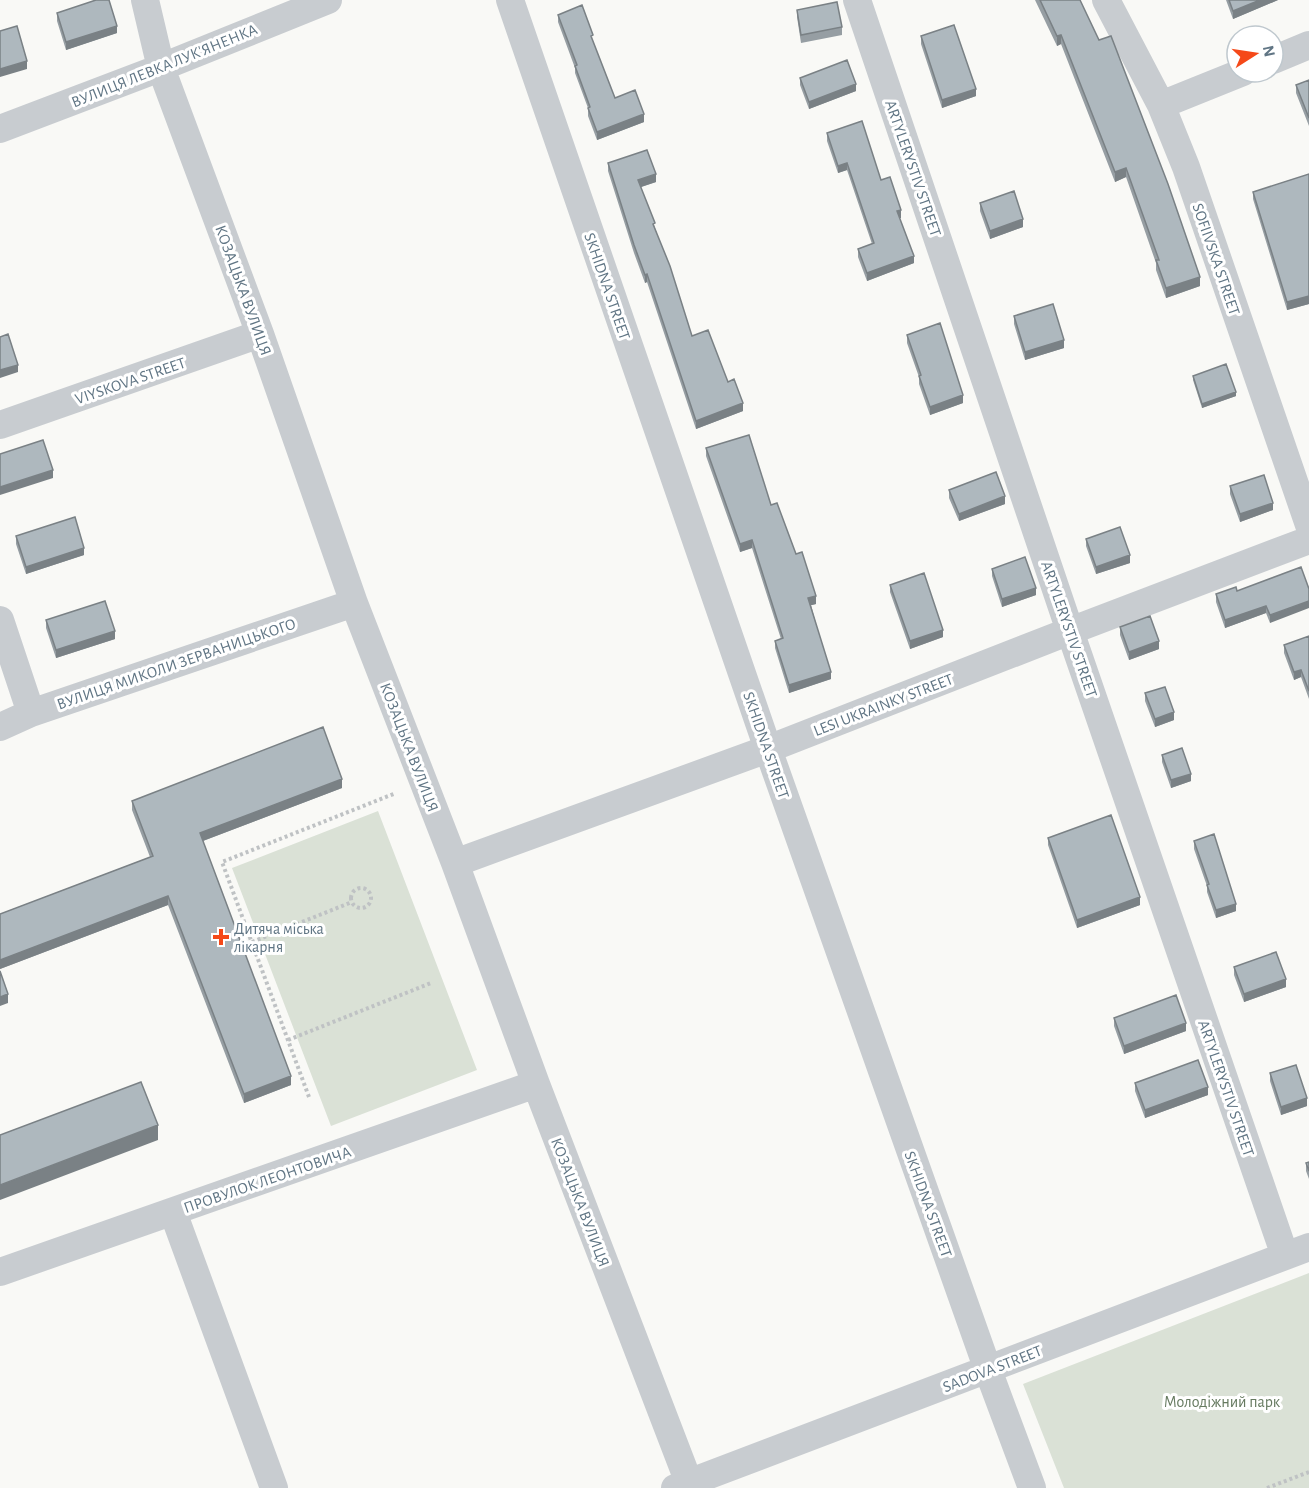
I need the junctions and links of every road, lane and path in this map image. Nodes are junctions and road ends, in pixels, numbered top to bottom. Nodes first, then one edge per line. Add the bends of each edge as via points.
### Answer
1 (145, 0) edge
2 (328, 0) edge
3 (510, 0) edge
4 (857, 0) edge
5 (1106, 0) edge
6 (1309, 45) edge
7 (1285, 55) edge
8 (161, 68) junction
9 (1225, 79) edge
10 (1161, 105) junction
11 (0, 129) edge
12 (260, 334) junction
13 (0, 425) edge
14 (1309, 525) edge
15 (1309, 540) edge
16 (354, 603) junction
17 (0, 620) edge
18 (1070, 631) junction
19 (31, 713) junction
20 (0, 727) edge
21 (768, 749) junction
22 (396, 793) dead end
23 (455, 863) junction
24 (352, 902) junction
25 (252, 942) junction
26 (431, 983) dead end
27 (288, 1040) junction
28 (536, 1084) junction
29 (309, 1097) dead end
30 (173, 1212) junction
31 (1297, 1252) edge
32 (0, 1272) edge
33 (988, 1370) junction
34 (1309, 1472) edge
35 (685, 1486) edge
36 (274, 1488) edge
37 (1032, 1488) edge
38 (1267, 1488) edge

1 - 8 street, КОЗАЦЬКА ВУЛИЦЯ
2 - 8 street, ВУЛИЦЯ ЛЕВКА ЛУК'ЯНЕНКА
3 - 21 street, SKHIDNA STREET
4 - 18 street, ARTYLERYSTIV STREET
5 - 10 street, SOFIIVSKA STREET
6 - 7 street
8 - 11 street, ВУЛИЦЯ ЛЕВКА ЛУК'ЯНЕНКА
8 - 12 street, КОЗАЦЬКА ВУЛИЦЯ
9 - 10 street
10 - 14 street, SOFIIVSKA STREET
12 - 13 street, VIYSKOVA STREET
12 - 16 street, КОЗАЦЬКА ВУЛИЦЯ
15 - 18 street, LESI UKRAINKY STREET
16 - 19 street, ВУЛИЦЯ МИКОЛИ ЗЕРВАНИЦЬКОГО
16 - 23 street, КОЗАЦЬКА ВУЛИЦЯ
17 - 19 street
18 - 21 street, LESI UKRAINKY STREET
18 - 31 street, ARTYLERYSTIV STREET
19 - 20 street, ВУЛИЦЯ МИКОЛИ ЗЕРВАНИЦЬКОГО
21 - 23 street, LESI UKRAINKY STREET
21 - 33 street, SKHIDNA STREET
22 - 25 path via 222,862
23 - 28 street, КОЗАЦЬКА ВУЛИЦЯ
24 - 24 path via 355,890 366,888 371,893 372,900 366,908
24 - 25 path
25 - 27 path
26 - 27 path
27 - 29 path
28 - 30 street, ПРОВУЛОК ЛЕОНТОВИЧА
28 - 35 street, КОЗАЦЬКА ВУЛИЦЯ
30 - 32 street
30 - 36 street, ПРОВУЛОК ЛЕОНТОВИЧА
31 - 33 street, SADOVA STREET
33 - 35 street, SADOVA STREET
33 - 37 street, SKHIDNA STREET
34 - 38 path

